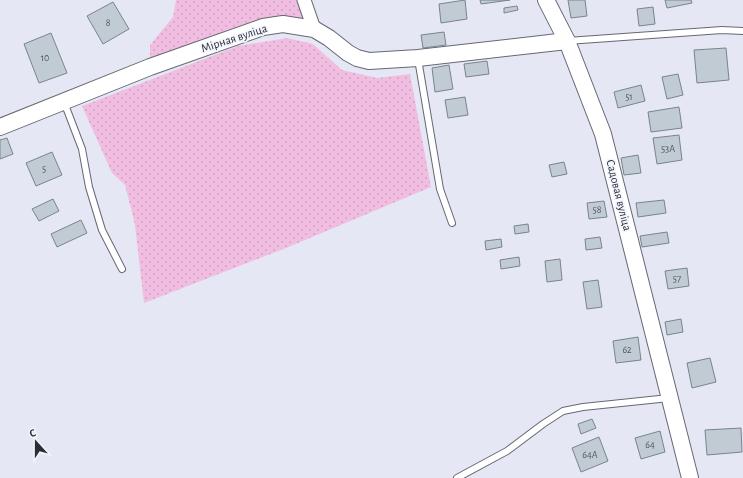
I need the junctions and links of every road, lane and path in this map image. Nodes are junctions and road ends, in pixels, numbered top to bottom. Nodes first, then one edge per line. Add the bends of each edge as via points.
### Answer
1 (304, 0) edge
2 (546, 0) edge
3 (314, 29) junction
4 (743, 31) edge
5 (567, 41) junction
6 (418, 58) junction
7 (64, 102) junction
8 (0, 127) edge
9 (452, 223) dead end
10 (122, 268) dead end
11 (670, 398) junction
12 (457, 478) edge
13 (690, 478) edge

1 - 3 street
2 - 5 street, Садовая вуліца
3 - 6 street, Мірная вуліца via 357,58 383,61
3 - 7 street, Мірная вуліца via 283,24 263,27 150,67
4 - 5 lane via 722,30
5 - 6 street, Мірная вуліца
5 - 11 street, Садовая вуліца via 603,134
6 - 9 lane via 440,189
7 - 8 street, Мірная вуліца
7 - 10 lane via 82,149 89,187 102,230
11 - 12 lane via 563,411 508,451
11 - 13 street, Садовая вуліца

